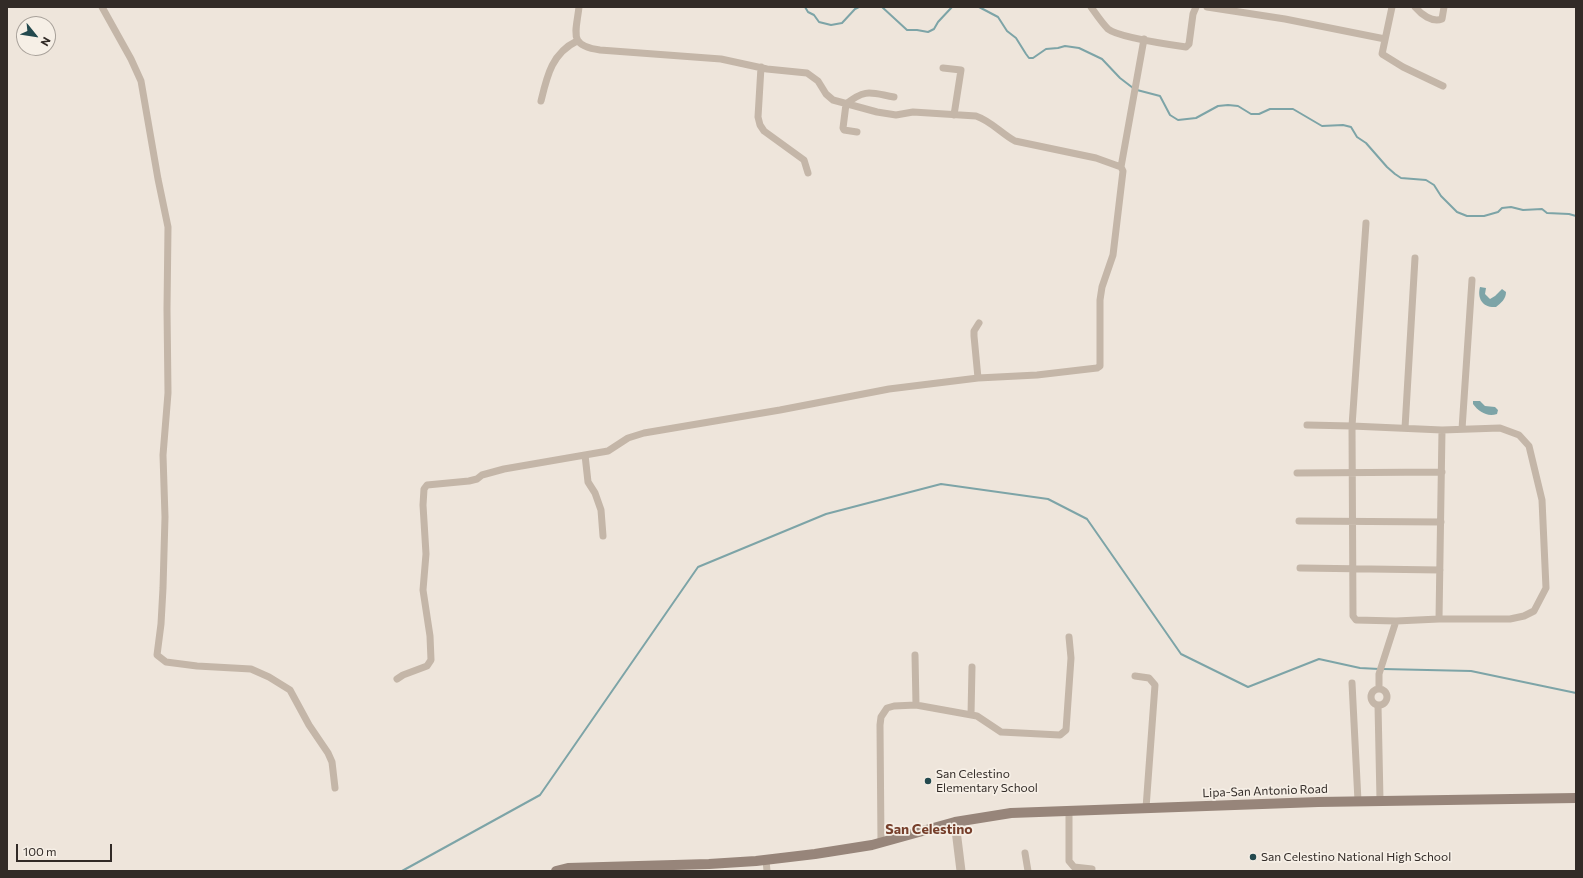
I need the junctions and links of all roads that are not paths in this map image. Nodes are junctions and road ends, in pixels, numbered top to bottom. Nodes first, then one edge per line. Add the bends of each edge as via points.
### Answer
1 (102, 7) edge
2 (579, 7) edge
3 (1091, 7) edge
4 (1196, 7) edge
5 (1207, 7) edge
6 (1392, 7) edge
7 (1415, 7) edge
8 (1444, 7) edge
9 (1144, 39) junction
10 (1385, 39) junction
11 (577, 41) junction
12 (761, 68) junction
13 (943, 68) dead end
14 (1443, 86) dead end
15 (894, 97) dead end
16 (541, 101) dead end
17 (846, 104) junction
18 (954, 114) junction
19 (857, 132) dead end
20 (1121, 167) junction
21 (808, 173) dead end
22 (1366, 223) dead end
23 (1415, 258) dead end
24 (1472, 280) dead end
25 (979, 323) dead end
26 (978, 378) junction
27 (1307, 425) dead end
28 (1352, 426) junction
29 (1406, 428) junction
30 (1462, 429) junction
31 (1442, 430) junction
32 (585, 455) junction
33 (1442, 472) junction
34 (1297, 473) dead end
35 (1352, 473) junction
36 (1299, 520) dead end
37 (1352, 521) junction
38 (1441, 522) junction
39 (603, 536) dead end
40 (1300, 568) dead end
41 (1352, 569) junction
42 (1440, 570) junction
43 (1439, 619) junction
44 (1396, 621) junction
45 (1069, 637) dead end
46 (915, 655) dead end
47 (972, 667) dead end
48 (1135, 676) dead end
49 (397, 679) dead end
50 (1352, 683) dead end
51 (1379, 689) junction
52 (1378, 704) junction
53 (916, 705) junction
54 (971, 714) junction
55 (335, 788) dead end
56 (1576, 798) edge
57 (1380, 800) junction
58 (1358, 801) junction
59 (1146, 808) junction
60 (1069, 811) junction
61 (955, 822) junction
62 (880, 843) junction
63 (1025, 853) dead end
64 (766, 860) junction
65 (634, 868) edge
66 (1092, 869) dead end
67 (556, 871) edge
68 (767, 871) edge
69 (961, 871) edge
70 (1028, 871) edge

1 - 55 street via 141,81 168,227 168,393 163,455 165,517 161,624 157,655 166,662 251,669 269,676 290,690 330,757
2 - 11 street
3 - 9 street via 1107,28
4 - 9 street via 1188,46
5 - 10 street
6 - 10 street
7 - 8 street via 1434,21 1442,20
9 - 20 street
10 - 14 street via 1382,54
11 - 12 street via 583,47 591,49 721,59
11 - 16 street via 562,50 551,65
12 - 17 street via 807,73 818,81 833,100
12 - 21 street via 758,117 760,125 764,131 804,160
13 - 18 street via 961,70
15 - 17 street via 869,92 857,96
17 - 18 street via 896,115 913,112
17 - 19 street via 843,128
18 - 20 street via 982,118 1015,141 1096,158
20 - 26 street via 1123,171 1113,255 1100,300 1100,366 1037,375
22 - 28 street
23 - 29 street
24 - 30 street
25 - 26 street via 974,331
26 - 32 street via 889,389 644,433 628,438 608,451
27 - 28 street
28 - 29 street
28 - 35 street
29 - 31 street
30 - 31 street
30 - 43 street via 1500,428 1519,436 1529,446 1542,500 1546,588 1534,611 1524,616 1510,619
31 - 33 street
32 - 39 street via 588,482 600,503
32 - 49 street via 504,469 469,481 427,485 424,489 423,506 423,590 430,630 430,660 427,666
33 - 35 street
33 - 38 street
34 - 35 street
35 - 37 street
36 - 37 street
37 - 38 street
37 - 41 street
38 - 42 street
40 - 41 street
41 - 42 street
41 - 44 street via 1354,618
42 - 43 street
43 - 44 street
44 - 51 street via 1379,674
45 - 54 street via 1071,658 1064,734 1001,732
46 - 53 street
47 - 54 street
48 - 59 street via 1149,678 1155,684
50 - 58 street
51 - 52 street via 1371,695
51 - 52 street via 1385,692 1387,697 1383,703
52 - 57 street
53 - 54 street
53 - 62 street via 887,708 881,717
56 - 57 main road, Lipa-San Antonio Road
57 - 58 main road, Lipa-San Antonio Road
58 - 59 main road, Lipa-San Antonio Road
59 - 60 main road, Lipa-San Antonio Road
60 - 61 main road, Lipa-San Antonio Road via 1010,813
60 - 66 street via 1069,861 1074,867
61 - 62 main road, Lipa-San Antonio Road
61 - 69 street
62 - 64 main road, Lipa-San Antonio Road
63 - 70 street
64 - 65 main road, Lipa-San Antonio Road
64 - 68 street
65 - 67 main road, Lipa-San Antonio Road via 568,868

